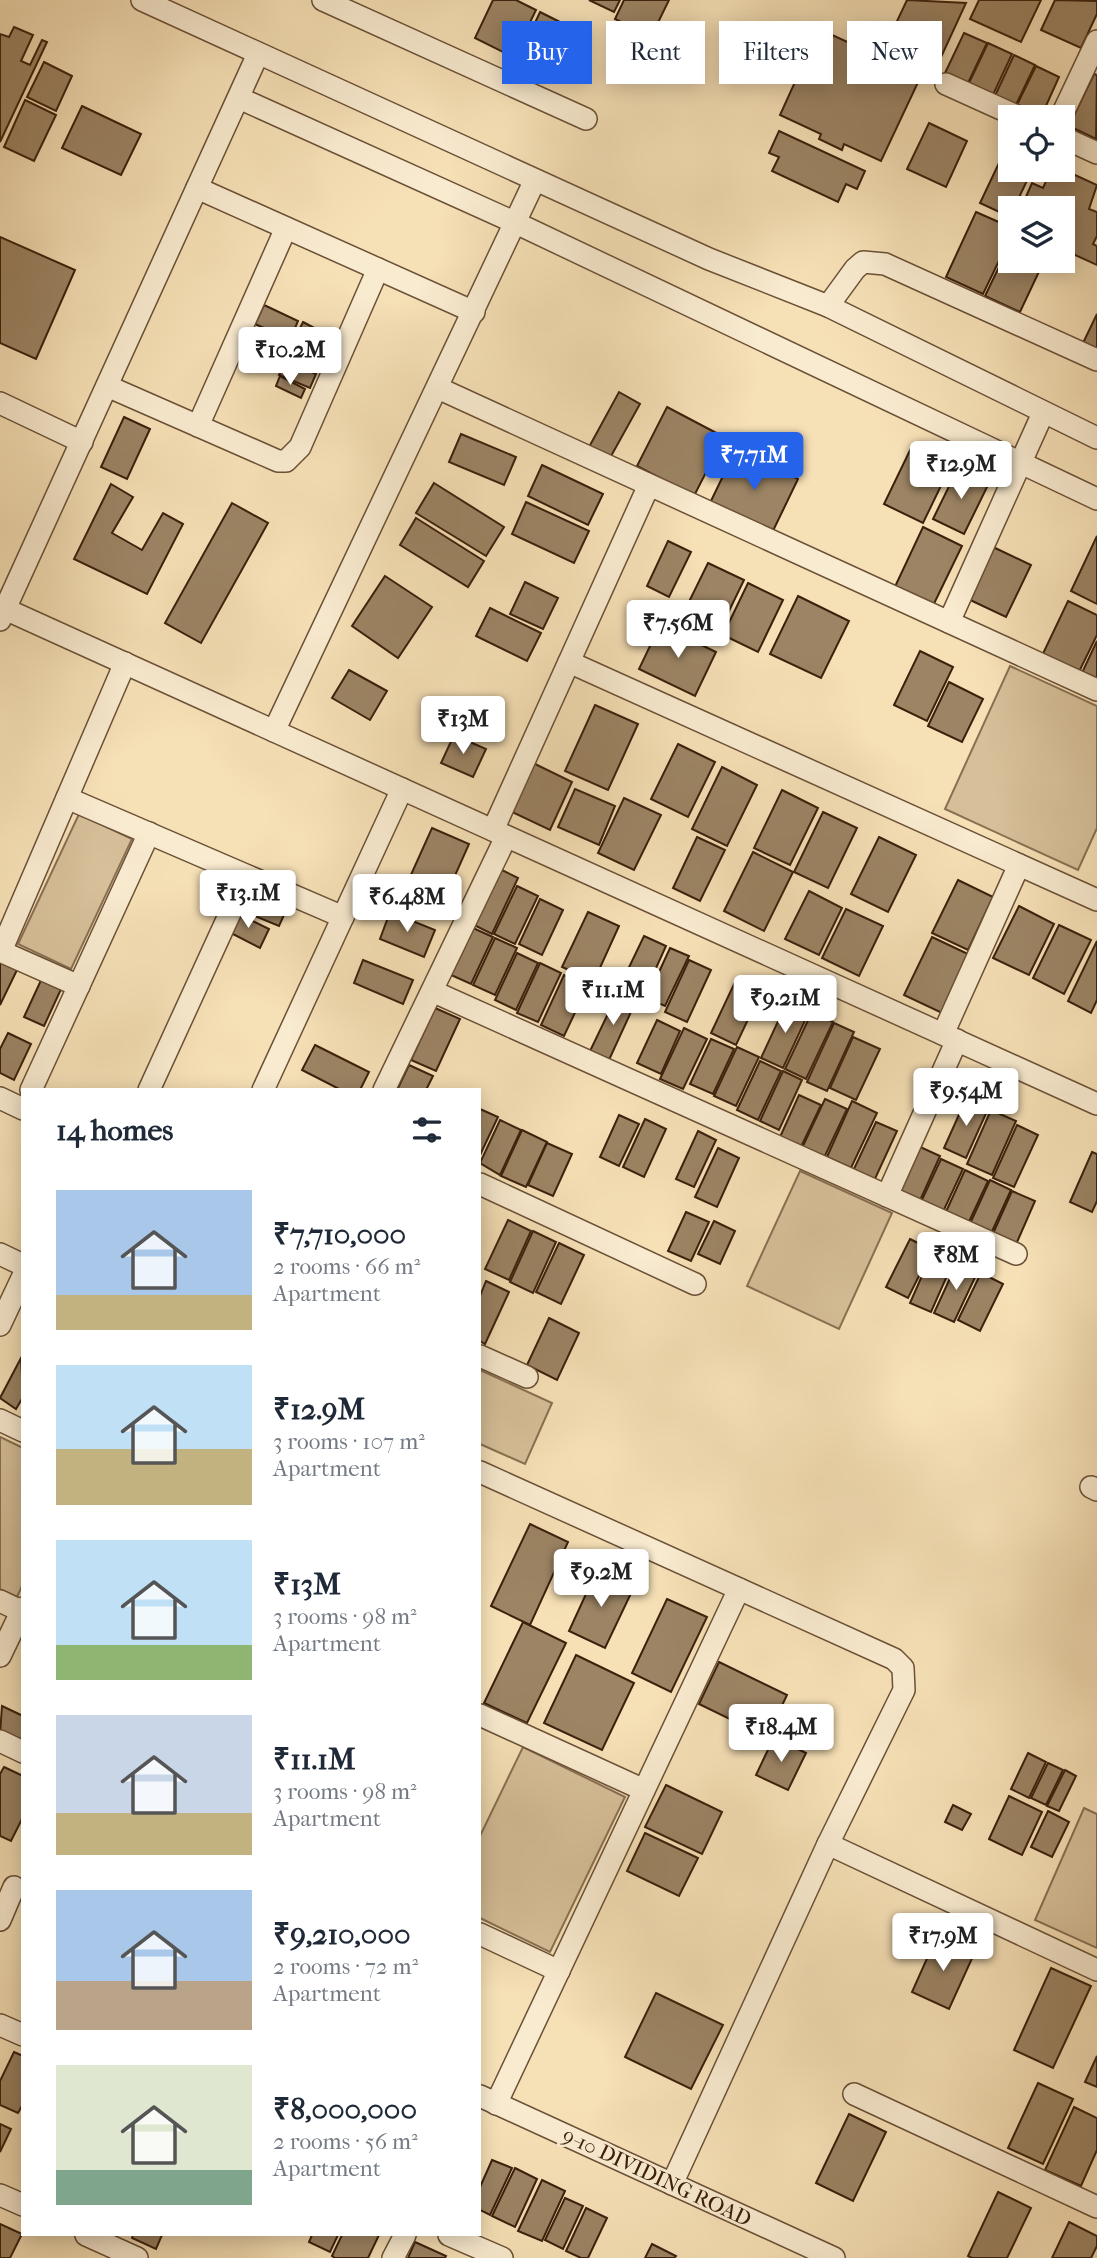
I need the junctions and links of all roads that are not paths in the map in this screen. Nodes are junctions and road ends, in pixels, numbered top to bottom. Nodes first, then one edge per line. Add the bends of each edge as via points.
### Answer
1 (142, 0) edge
2 (323, 0) edge
3 (1097, 41) edge
4 (258, 54) junction
5 (946, 84) dead end
6 (239, 98) junction
7 (1067, 105) edge
8 (998, 108) edge
9 (586, 119) dead end
10 (1075, 143) edge
11 (1097, 153) edge
12 (535, 180) junction
13 (197, 188) junction
14 (516, 223) junction
15 (286, 228) junction
16 (378, 269) junction
17 (828, 306) junction
18 (474, 312) junction
19 (1097, 360) edge
20 (107, 386) junction
21 (438, 388) junction
22 (0, 402) edge
23 (1043, 413) junction
24 (198, 426) junction
25 (1097, 438) edge
26 (82, 442) junction
27 (1020, 464) junction
28 (649, 485) junction
29 (1097, 499) edge
30 (2, 615) edge
31 (949, 622) junction
32 (569, 662) junction
33 (125, 663) junction
34 (1097, 690) edge
35 (274, 731) junction
36 (402, 789) junction
37 (67, 798) junction
38 (149, 833) junction
39 (499, 833) junction
40 (1019, 865) junction
41 (247, 876) junction
42 (1097, 900) edge
43 (343, 917) junction
44 (0, 951) edge
45 (79, 986) junction
46 (432, 991) junction
47 (950, 1037) junction
48 (32, 1088) edge
49 (150, 1088) edge
50 (264, 1088) edge
51 (385, 1088) edge
52 (0, 1098) edge
53 (1097, 1104) edge
54 (21, 1108) edge
55 (481, 1184) edge
56 (887, 1196) junction
57 (0, 1254) edge
58 (1016, 1254) dead end
59 (21, 1264) edge
60 (21, 1280) edge
61 (695, 1284) dead end
62 (0, 1325) edge
63 (481, 1356) edge
64 (527, 1377) dead end
65 (0, 1420) edge
66 (21, 1430) edge
67 (481, 1472) edge
68 (739, 1589) junction
69 (0, 1601) edge
70 (21, 1610) edge
71 (21, 1612) edge
72 (0, 1656) edge
73 (481, 1715) edge
74 (0, 1741) edge
75 (21, 1751) edge
76 (644, 1790) junction
77 (828, 1844) junction
78 (12, 1886) edge
79 (0, 1920) edge
80 (481, 1934) edge
81 (1097, 1970) edge
82 (559, 1971) junction
83 (0, 2025) edge
84 (21, 2034) edge
85 (854, 2094) dead end
86 (488, 2100) edge
87 (671, 2184) junction
88 (0, 2195) edge
89 (21, 2204) edge
90 (1097, 2207) edge
91 (88, 2236) edge
92 (404, 2236) edge
93 (451, 2236) edge
94 (137, 2258) edge
95 (393, 2258) edge
96 (502, 2258) edge
97 (834, 2258) edge

1 - 4 street
2 - 9 street
3 - 7 street
4 - 6 street
4 - 12 street
5 - 8 street
6 - 13 street
6 - 14 street
10 - 11 street
12 - 14 street
12 - 17 street via 709,259
13 - 15 street
13 - 20 street
14 - 18 street
14 - 27 street
15 - 16 street
15 - 24 street
16 - 18 street
16 - 24 street via 293,456 278,461
17 - 19 street via 863,262 885,264
17 - 23 street
18 - 21 street
20 - 24 street
20 - 26 street
21 - 28 street
21 - 35 street
22 - 26 street
23 - 25 street
23 - 27 street
26 - 30 street
27 - 29 street
27 - 31 street
28 - 31 street
28 - 32 street
30 - 33 street
31 - 34 street
32 - 39 street
32 - 40 street
33 - 35 street
33 - 37 street
35 - 36 street
36 - 39 street
36 - 43 street
37 - 38 street
37 - 44 street
38 - 41 street
38 - 45 street
39 - 46 street
39 - 47 street
40 - 42 street
40 - 47 street
41 - 43 street
41 - 49 street
43 - 50 street
44 - 45 street
45 - 48 street
46 - 51 street
46 - 56 street
47 - 53 street
47 - 56 street
52 - 54 street
55 - 61 street
56 - 58 street
57 - 59 street
60 - 62 street
63 - 64 street
65 - 66 street
67 - 68 street
68 - 76 street
68 - 77 street via 894,1659 903,1668 904,1690
69 - 70 street
71 - 72 street
73 - 76 street
74 - 75 street
76 - 82 street
77 - 81 street
77 - 87 street
78 - 79 street
80 - 82 street
82 - 86 street
83 - 84 street
85 - 90 street
86 - 87 street, 9-10 DIVIDING ROAD
87 - 97 street, 9-10 DIVIDING ROAD
88 - 89 street
91 - 94 street
92 - 95 street
93 - 96 street

